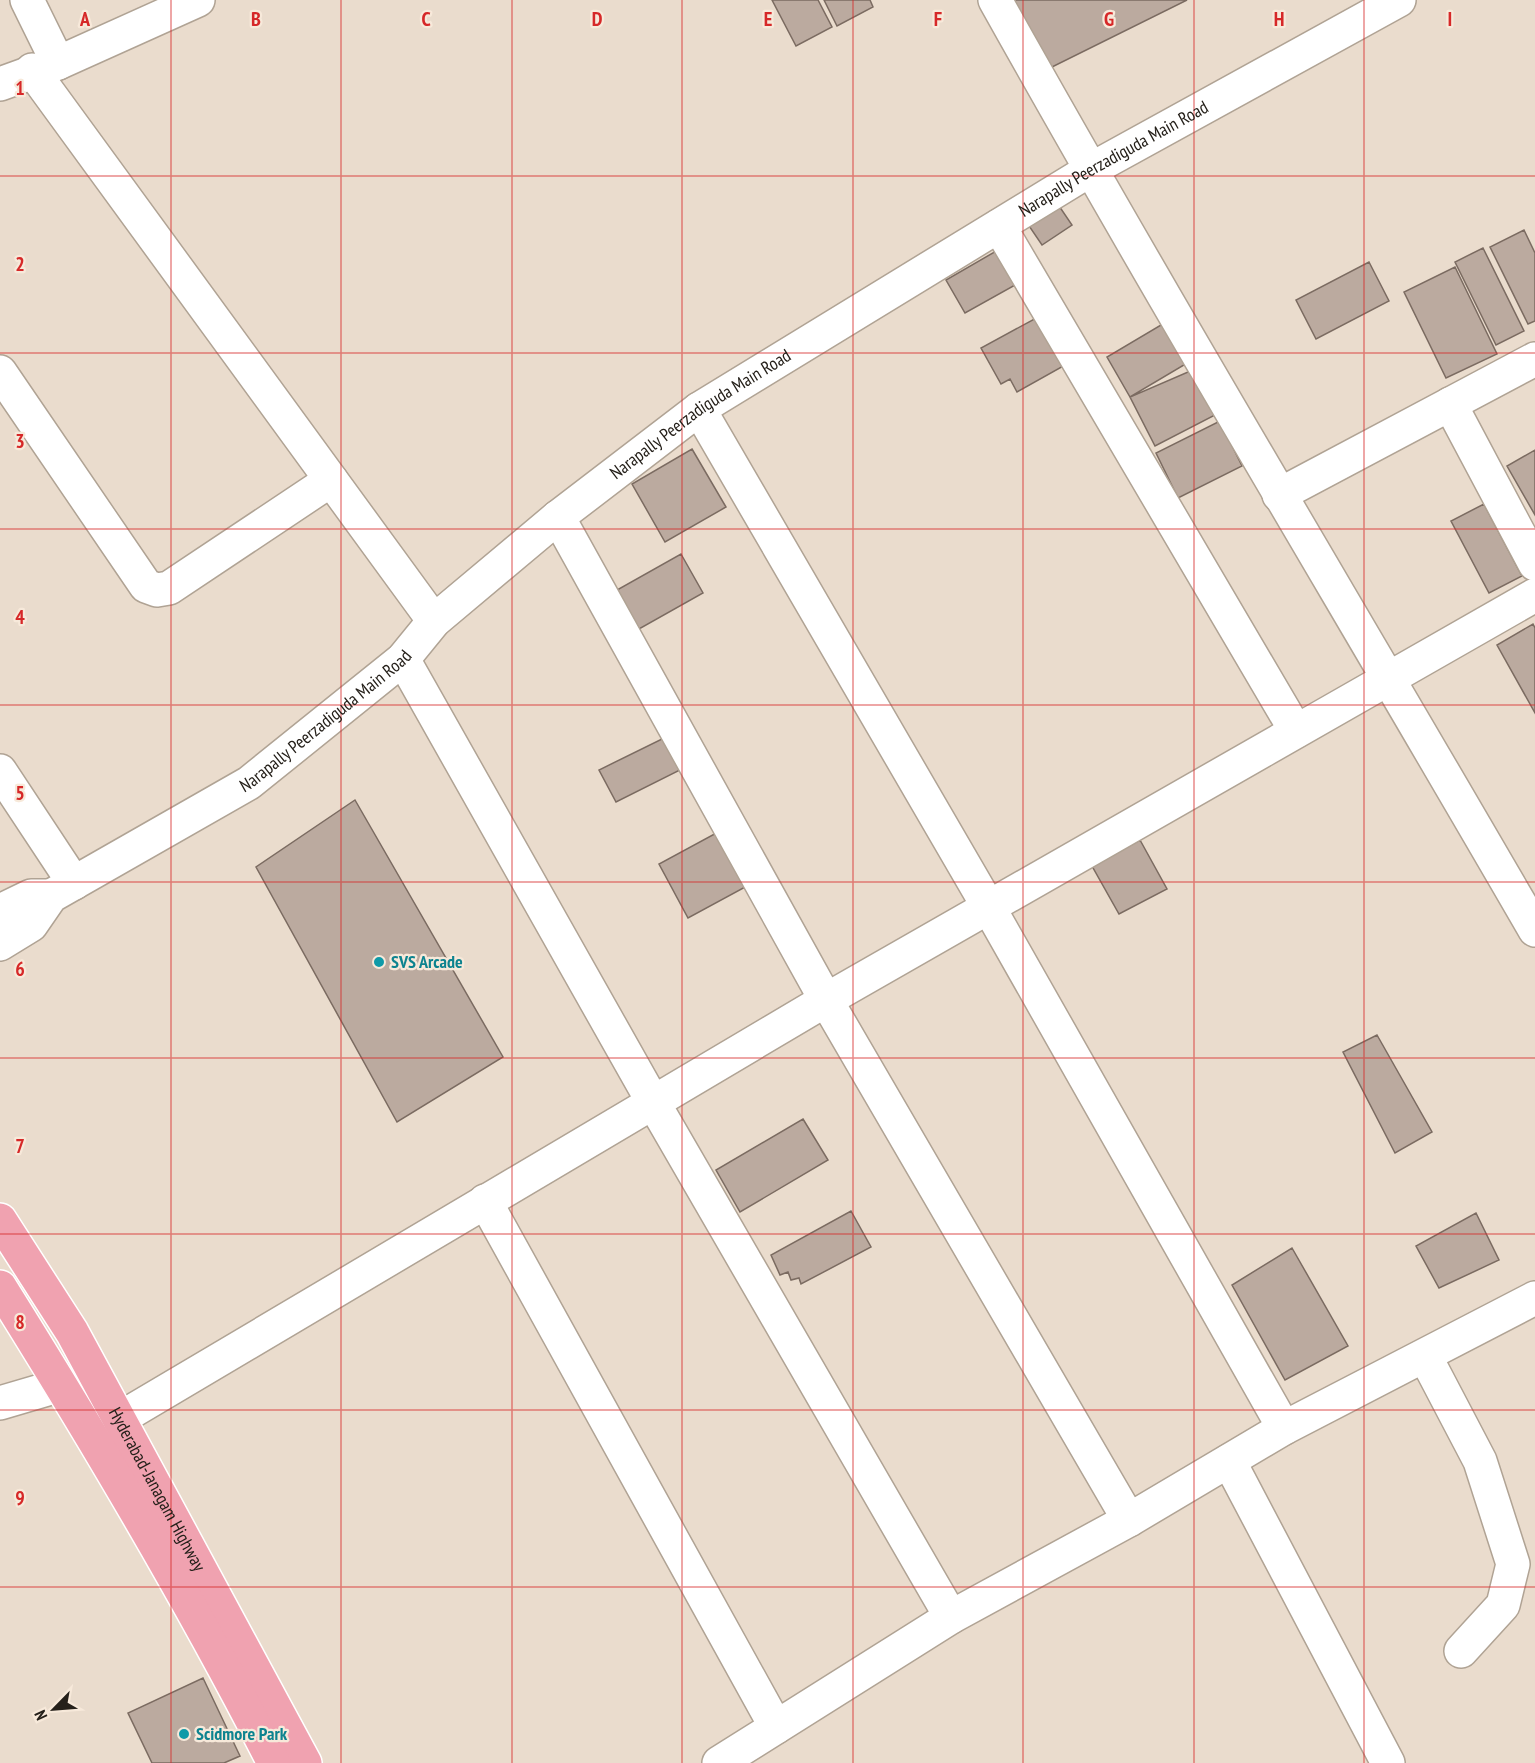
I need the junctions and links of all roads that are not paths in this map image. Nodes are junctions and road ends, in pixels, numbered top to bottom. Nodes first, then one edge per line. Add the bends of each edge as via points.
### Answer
1 (27, 0) edge
2 (198, 0) edge
3 (994, 0) edge
4 (1399, 0) edge
5 (45, 67) junction
6 (0, 84) edge
7 (1090, 170) junction
8 (999, 226) junction
9 (1535, 359) edge
10 (0, 372) edge
11 (1450, 404) junction
12 (699, 409) junction
13 (331, 480) junction
14 (1278, 495) junction
15 (558, 517) junction
16 (1535, 564) edge
17 (1535, 595) edge
18 (434, 621) junction
19 (403, 659) junction
20 (1389, 678) junction
21 (1296, 731) junction
22 (0, 771) edge
23 (62, 890) junction
24 (988, 906) junction
25 (0, 911) edge
26 (1535, 930) edge
27 (0, 944) edge
28 (826, 1000) junction
29 (653, 1102) junction
30 (485, 1201) junction
31 (0, 1220) edge
32 (0, 1287) edge
33 (1535, 1298) edge
34 (1425, 1356) junction
35 (61, 1385) junction
36 (0, 1404) edge
37 (119, 1419) junction
38 (1284, 1428) junction
39 (1228, 1461) junction
40 (1129, 1520) junction
41 (951, 1617) junction
42 (1461, 1651) dead end
43 (776, 1726) junction
44 (274, 1763) edge
45 (305, 1763) edge
46 (719, 1763) edge
47 (1388, 1763) edge

1 - 5 street
2 - 5 street
3 - 7 street
4 - 7 street, Narapally Peerzadiguda Main Road
5 - 6 street
5 - 13 street
7 - 8 street, Narapally Peerzadiguda Main Road
7 - 14 street
8 - 12 street, Narapally Peerzadiguda Main Road
8 - 21 street
9 - 11 street
10 - 13 street via 146,586 157,590 169,588
11 - 14 street
11 - 16 street
12 - 15 street, Narapally Peerzadiguda Main Road
12 - 24 street
13 - 18 street
14 - 20 street
15 - 18 street, Narapally Peerzadiguda Main Road
15 - 28 street
17 - 20 street
18 - 19 street, Narapally Peerzadiguda Main Road
19 - 23 street, Narapally Peerzadiguda Main Road via 249,783
19 - 29 street
20 - 21 street
20 - 26 street
21 - 24 street
22 - 23 street
23 - 25 street, Narapally Peerzadiguda Main Road via 31,896
23 - 27 street, Narapally Peerzadiguda Main Road via 31,925
24 - 28 street
24 - 38 street
28 - 29 street
28 - 40 street
29 - 30 street
29 - 41 street
30 - 37 street
30 - 43 street
31 - 37 highway, Hyderabad-Janagam Highway via 72,1332
32 - 35 highway, Hyderabad-Janagam Highway
33 - 34 street
34 - 38 street
34 - 42 street via 1480,1461 1513,1564 1503,1605
35 - 36 street
35 - 44 highway, Hyderabad-Janagam Highway via 226,1670
37 - 45 highway, Hyderabad-Janagam Highway
38 - 39 street
39 - 40 street
39 - 47 street
40 - 41 street
41 - 43 street
43 - 46 street

